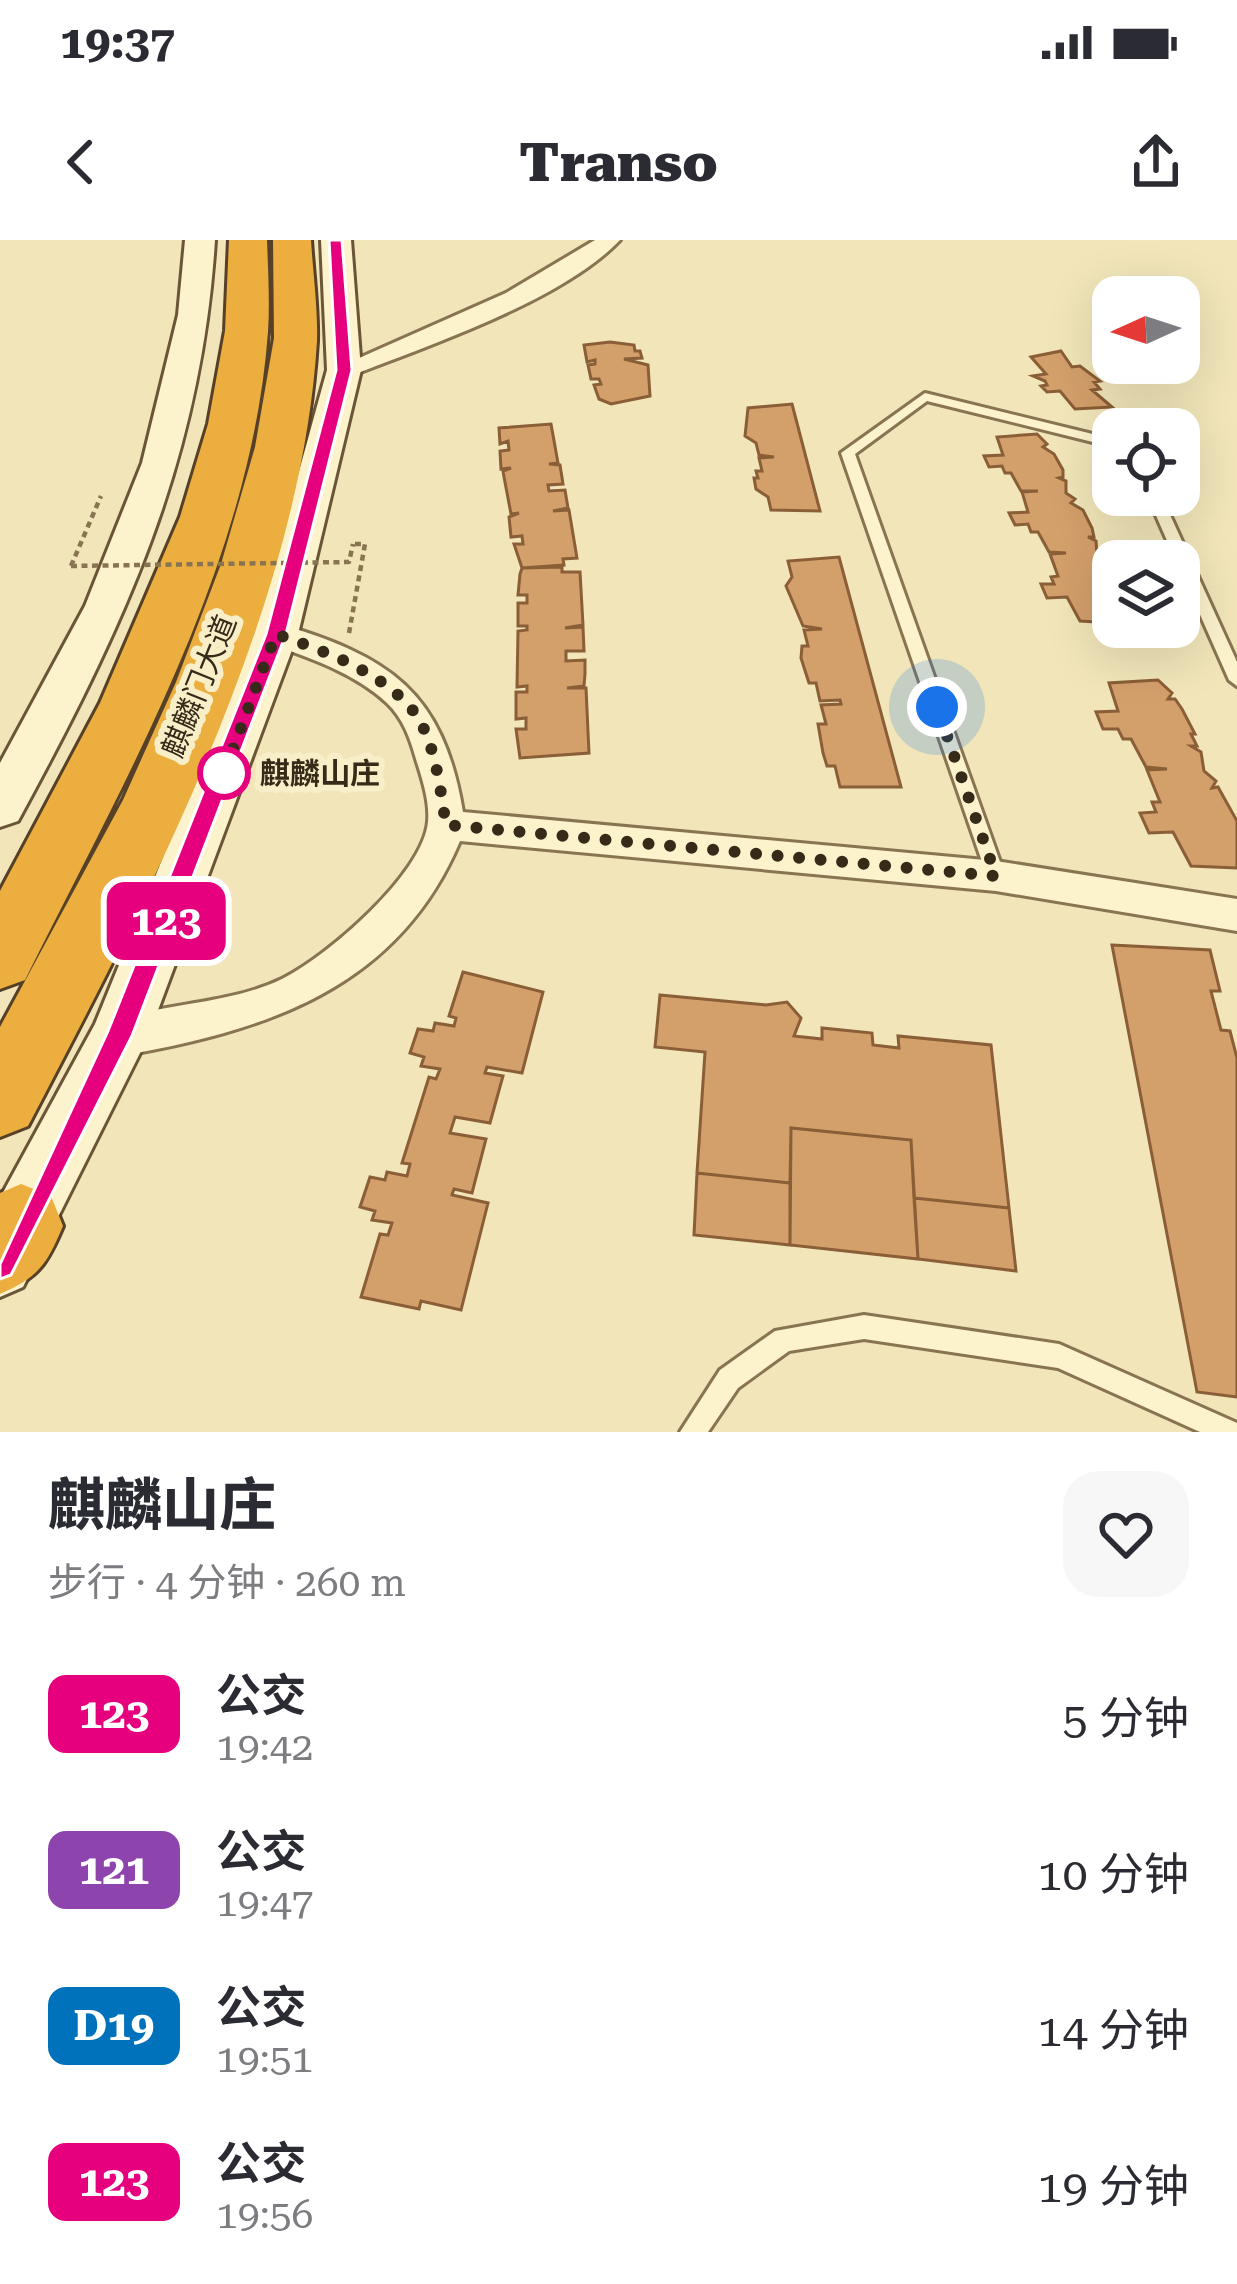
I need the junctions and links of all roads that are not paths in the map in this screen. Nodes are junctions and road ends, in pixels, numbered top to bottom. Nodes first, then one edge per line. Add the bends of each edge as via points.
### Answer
1 (200, 240) edge
2 (248, 240) edge
3 (292, 240) edge
4 (320, 240) edge
5 (336, 240) edge
6 (608, 240) edge
7 (340, 316) junction
8 (344, 370) junction
9 (1092, 438) edge
10 (1163, 516) edge
11 (276, 634) junction
12 (1237, 680) edge
13 (0, 807) edge
14 (446, 825) junction
15 (996, 876) junction
16 (1237, 915) edge
17 (0, 958) edge
18 (119, 1036) junction
19 (0, 1100) edge
20 (7, 1247) edge
21 (693, 1432) edge
22 (1229, 1432) edge

1 - 13 street via 185,376 139,527 54,715
2 - 17 highway, 麒麟门大道 via 239,388 212,490 167,618
3 - 19 highway, 麒麟门大道 via 289,401 227,622 160,784
4 - 7 highway
5 - 7 street, 麒麟门大道
6 - 8 street via 558,278 488,313
7 - 8 street, 麒麟门大道
8 - 11 street, 麒麟门大道
9 - 15 lane via 925,397 848,453
10 - 12 lane
11 - 14 street via 360,668 412,709 435,766
11 - 18 street, 麒麟门大道
14 - 15 street
14 - 18 street via 377,932 300,990 205,1023
15 - 16 street
18 - 20 street, 麒麟门大道
21 - 22 lane via 729,1379 784,1340 864,1327 1059,1356

